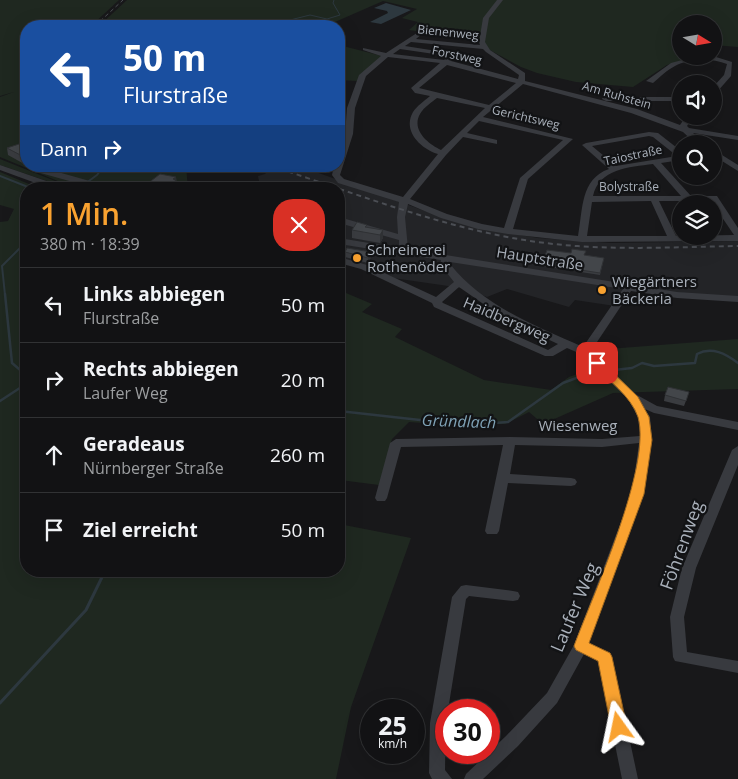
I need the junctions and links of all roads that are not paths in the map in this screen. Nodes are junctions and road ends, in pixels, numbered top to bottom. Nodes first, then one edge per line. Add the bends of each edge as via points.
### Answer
1 (500, 0) edge
2 (420, 33) dead end
3 (409, 40) junction
4 (398, 47) junction
5 (484, 47) junction
6 (365, 49) dead end
7 (386, 55) junction
8 (445, 62) junction
9 (650, 81) dead end
10 (722, 81) edge
11 (521, 82) junction
12 (436, 95) junction
13 (672, 99) edge
14 (598, 101) junction
15 (490, 107) junction
16 (477, 118) junction
17 (684, 125) edge
18 (686, 130) junction
19 (461, 134) junction
20 (690, 135) edge
21 (727, 137) junction
22 (738, 138) edge
23 (494, 142) dead end
24 (345, 147) edge
25 (735, 147) dead end
26 (672, 149) edge
27 (443, 153) junction
28 (672, 158) edge
29 (722, 158) edge
30 (656, 162) junction
31 (0, 167) edge
32 (614, 169) junction
33 (738, 169) edge
34 (46, 172) edge
35 (337, 172) edge
36 (43, 182) edge
37 (79, 182) edge
38 (344, 182) edge
39 (345, 182) edge
40 (685, 195) edge
41 (672, 198) edge
42 (590, 199) junction
43 (654, 199) junction
44 (404, 201) junction
45 (722, 211) edge
46 (345, 222) edge
47 (508, 231) junction
48 (738, 236) edge
49 (672, 237) edge
50 (722, 237) edge
51 (403, 238) junction
52 (582, 239) junction
53 (672, 239) edge
54 (345, 242) edge
55 (402, 252) junction
56 (446, 259) junction
57 (345, 262) edge
58 (459, 282) junction
59 (629, 287) junction
60 (738, 300) edge
61 (436, 301) junction
62 (568, 343) junction
63 (586, 352) junction
64 (632, 397) junction
65 (654, 408) junction
66 (644, 417) junction
67 (738, 426) edge
68 (646, 440) junction
69 (510, 441) junction
70 (738, 450) edge
71 (502, 478) junction
72 (570, 482) dead end
73 (381, 498) dead end
74 (492, 531) dead end
75 (513, 596) dead end
76 (581, 646) junction
77 (738, 667) edge
78 (444, 779) edge
79 (472, 779) edge
80 (630, 779) edge

1 - 5 street via 487,15
2 - 3 street
3 - 4 street
3 - 5 street, Bienenweg
4 - 7 street
4 - 8 street via 454,55
5 - 11 street via 523,74
6 - 7 street, Forstweg
7 - 8 street, Forstweg
7 - 24 street via 363,75 358,86 350,108
8 - 11 street, Forstweg
8 - 12 street via 415,88
9 - 10 street via 673,64 702,58 729,62 727,76
11 - 14 street, Am Ruhstein
11 - 15 street
12 - 15 street
12 - 27 street via 417,112 413,120 414,130 429,148
13 - 14 street
14 - 18 street, Am Ruhstein
15 - 16 street
16 - 19 street
16 - 47 street, Gerichtsweg via 569,139 524,178
17 - 18 street
18 - 20 street, Am Ruhstein
18 - 21 street
19 - 23 street
19 - 27 street
21 - 22 street
21 - 25 street
26 - 32 street via 649,134 586,145
27 - 44 street
28 - 30 street, Taiostraße
29 - 33 street
30 - 32 street, Taiostraße
30 - 40 street
31 - 36 street
32 - 42 street, Taiostraße via 594,181
34 - 37 street
35 - 38 street via 336,175
39 - 44 street
41 - 43 street, Bolystraße
42 - 43 street, Bolystraße
42 - 52 street, Taiostraße
43 - 49 street
44 - 47 street via 481,227
44 - 51 street via 401,217
45 - 48 street, Bolystraße
46 - 51 street
47 - 52 street
48 - 50 street
51 - 55 street
52 - 53 street
54 - 55 street, Hauptstraße
55 - 56 street, Hauptstraße
56 - 58 street via 445,264
56 - 59 street, Hauptstraße
57 - 61 street, Haidbergweg via 364,267
58 - 61 street, Haidbergweg
58 - 62 street via 509,318
59 - 60 street, Hauptstraße
59 - 63 street
61 - 62 street, Haidbergweg via 438,305 549,354
62 - 63 street
63 - 64 street
64 - 65 street
64 - 66 street, Laufer Weg
65 - 66 street
65 - 67 street
66 - 68 street, Laufer Weg
68 - 69 street, Wiesenweg via 602,443
68 - 76 street, Laufer Weg via 638,494
69 - 71 street
69 - 73 street, Wiesenweg via 396,443
70 - 77 street, Föhrenweg via 689,568 677,617 680,657
71 - 72 street
71 - 74 street
75 - 78 street via 466,590 459,597 438,722 437,773
76 - 79 street, Laufer Weg via 552,698
76 - 80 street via 605,657

